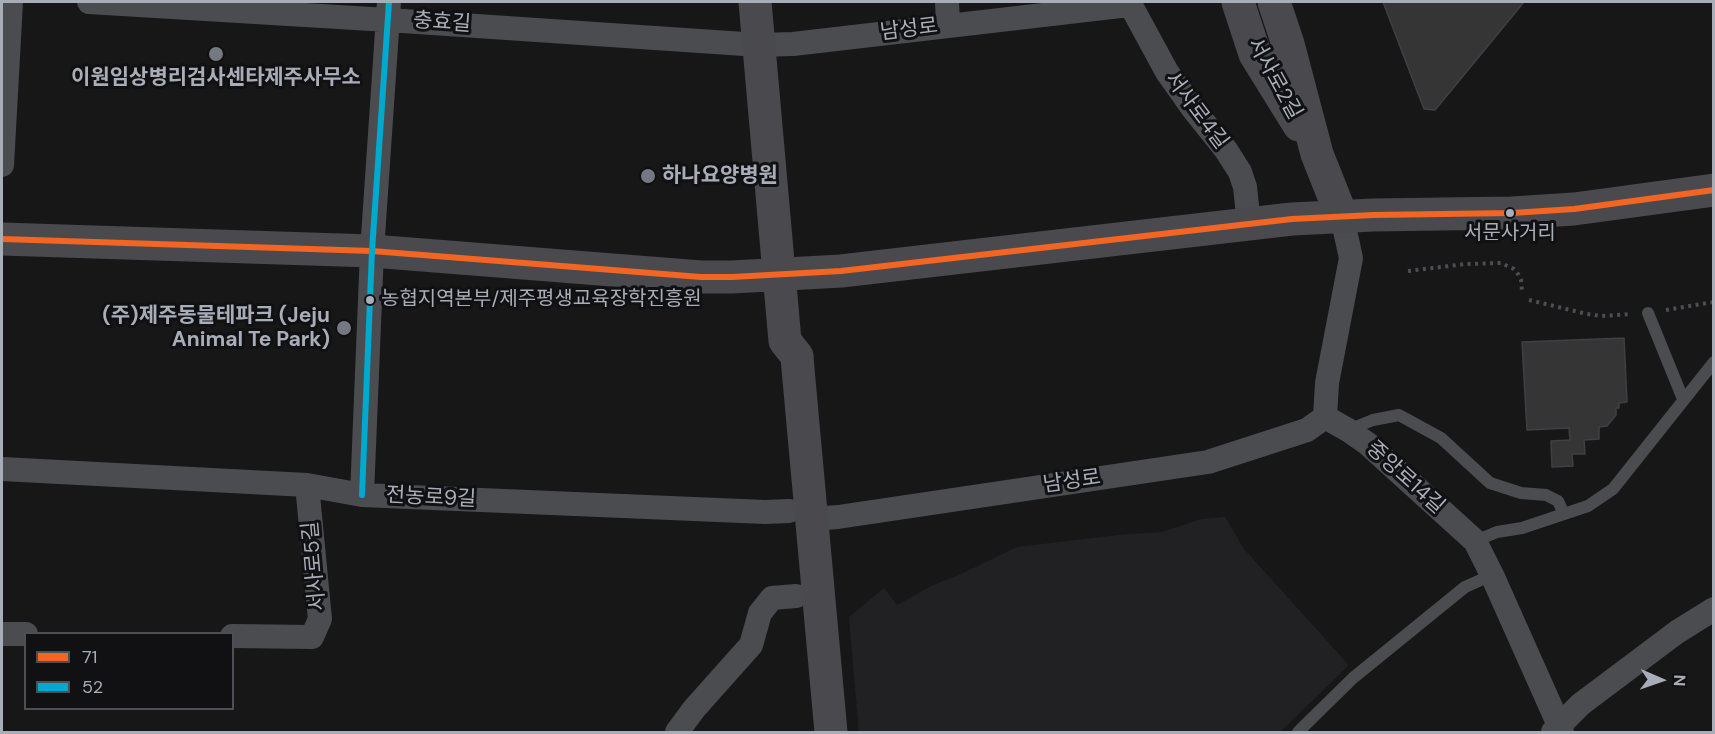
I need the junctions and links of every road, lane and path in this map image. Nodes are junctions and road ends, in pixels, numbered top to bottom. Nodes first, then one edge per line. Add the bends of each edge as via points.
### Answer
1 (11, 2) edge
2 (89, 2) edge
3 (755, 2) edge
4 (947, 2) edge
5 (1238, 2) edge
6 (1274, 2) edge
7 (1129, 3) edge
8 (203, 5) edge
9 (389, 11) edge
10 (948, 26) junction
11 (759, 45) junction
12 (1317, 154) junction
13 (2, 165) edge
14 (1713, 190) edge
15 (1342, 217) junction
16 (1249, 225) junction
17 (2, 239) edge
18 (372, 251) junction
19 (1408, 270) dead end
20 (779, 275) junction
21 (1522, 291) dead end
22 (1529, 300) dead end
23 (1713, 302) edge
24 (1648, 312) junction
25 (1713, 362) edge
26 (1683, 399) junction
27 (1325, 417) junction
28 (1348, 430) junction
29 (2, 470) edge
30 (307, 485) junction
31 (362, 495) junction
32 (1564, 514) junction
33 (800, 515) junction
34 (1475, 542) junction
35 (1492, 575) junction
36 (796, 596) junction
37 (1713, 609) edge
38 (2, 634) edge
39 (24, 634) edge
40 (234, 636) edge
41 (1558, 730) edge
42 (677, 732) edge
43 (808, 732) edge
44 (831, 732) edge
45 (1298, 732) edge

1 - 13 street
2 - 8 street, 충효길
3 - 11 street
4 - 10 street
5 - 12 street, 서사로2길 via 1255,54
6 - 12 street, 서사로2길
7 - 10 street, 남성로
7 - 16 street, 서사로4길 via 1167,72 1240,172
8 - 9 street, 충효길
9 - 11 street, 충효길
9 - 18 street
10 - 11 street, 남성로
11 - 20 street
12 - 15 street, 서사로2길
14 - 15 street via 1574,209
15 - 16 street
15 - 27 street via 1351,258 1326,383
16 - 20 street
17 - 18 street
18 - 20 street via 701,277
18 - 31 street
19 - 21 path via 1501,264 1514,268
20 - 33 street via 785,342 775,357
22 - 24 path via 1594,315
23 - 24 path
24 - 26 lane
25 - 26 lane
26 - 32 lane via 1613,489 1588,507
27 - 28 street, 중앙로14길
27 - 33 street, 남성로 via 1307,430 1208,462 861,514
28 - 32 lane via 1399,415 1441,438 1490,483 1521,493 1546,495 1558,501
28 - 34 street, 중앙로14길
29 - 30 street, 전농로9길
30 - 31 street, 전농로9길
30 - 40 street, 서사로5길 via 320,619 312,637
31 - 33 street, 전농로9길
32 - 34 lane
33 - 36 street
33 - 44 street
34 - 35 street, 중앙로14길
35 - 41 street, 중앙로14길
35 - 45 lane via 1465,587 1353,678
36 - 42 street via 772,598 760,613 751,645
36 - 43 street
37 - 41 street via 1581,705
38 - 39 street

